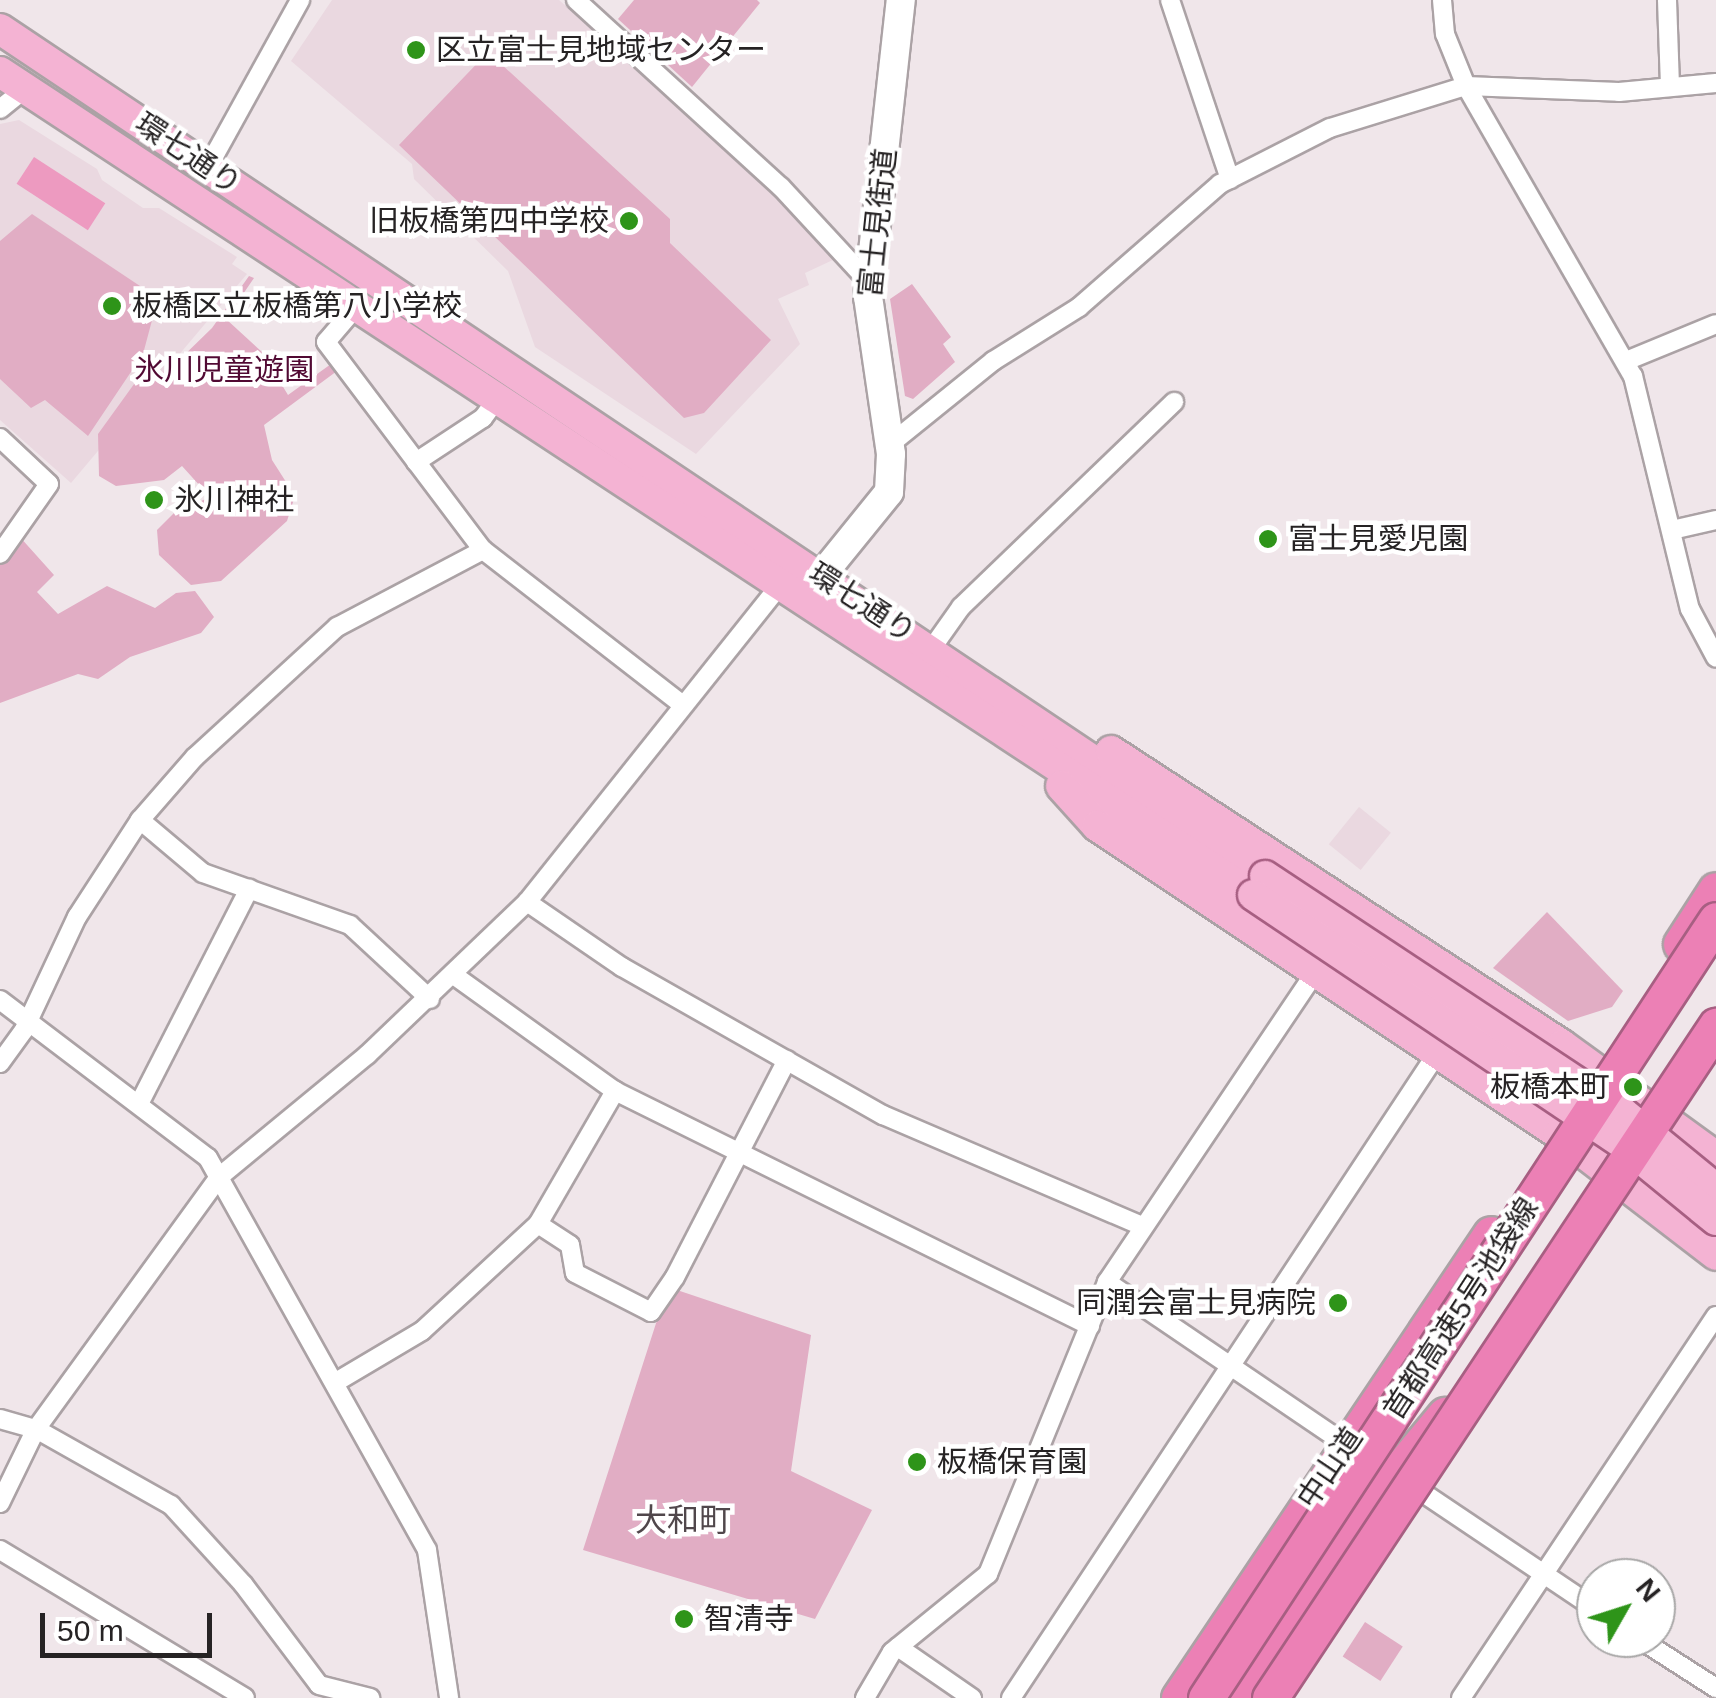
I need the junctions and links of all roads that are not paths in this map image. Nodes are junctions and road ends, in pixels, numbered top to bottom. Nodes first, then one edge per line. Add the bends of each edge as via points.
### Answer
1 (300, 0) edge
2 (576, 0) edge
3 (902, 0) edge
4 (1170, 0) edge
5 (1442, 0) edge
6 (1668, 0) edge
7 (0, 29) edge
8 (12, 81) edge
9 (1716, 82) edge
10 (1466, 86) junction
11 (1670, 87) junction
12 (0, 109) edge
13 (208, 167) junction
14 (1230, 179) junction
15 (868, 281) junction
16 (356, 306) junction
17 (1716, 324) edge
18 (1626, 361) junction
19 (496, 400) junction
20 (1174, 402) dead end
21 (0, 438) edge
22 (889, 445) junction
23 (416, 462) junction
24 (1716, 520) edge
25 (1672, 530) junction
26 (483, 550) junction
27 (0, 554) edge
28 (821, 576) junction
29 (780, 585) junction
30 (932, 648) junction
31 (1716, 658) edge
32 (683, 705) junction
33 (1018, 708) junction
34 (1036, 758) junction
35 (140, 820) junction
36 (1259, 886) junction
37 (249, 889) junction
38 (1716, 890) edge
39 (527, 902) junction
40 (1716, 904) edge
41 (1716, 920) edge
42 (1317, 970) junction
43 (455, 976) junction
44 (1659, 980) junction
45 (430, 999) junction
46 (0, 1000) edge
47 (28, 1021) junction
48 (1716, 1026) edge
49 (1716, 1048) edge
50 (1438, 1052) junction
51 (787, 1060) junction
52 (0, 1063) edge
53 (1600, 1071) junction
54 (615, 1090) junction
55 (139, 1104) junction
56 (1669, 1118) junction
57 (1559, 1134) junction
58 (740, 1155) junction
59 (1716, 1157) edge
60 (219, 1177) junction
61 (1626, 1183) junction
62 (1716, 1189) edge
63 (1716, 1220) edge
64 (538, 1224) junction
65 (1140, 1225) junction
66 (1716, 1256) edge
67 (1107, 1282) junction
68 (1716, 1316) edge
69 (1090, 1326) junction
70 (1232, 1364) junction
71 (336, 1382) junction
72 (0, 1418) edge
73 (36, 1429) junction
74 (1346, 1444) junction
75 (1405, 1480) junction
76 (0, 1503) edge
77 (0, 1550) edge
78 (1546, 1574) junction
79 (1576, 1594) edge
80 (898, 1647) junction
81 (1669, 1658) edge
82 (217, 1681) junction
83 (1716, 1688) edge
84 (207, 1698) edge
85 (245, 1698) edge
86 (370, 1698) edge
87 (449, 1698) edge
88 (864, 1698) edge
89 (972, 1698) edge
90 (1011, 1698) edge
91 (1179, 1698) edge
92 (1206, 1698) edge
93 (1234, 1698) edge
94 (1274, 1698) edge
95 (1462, 1698) edge

1 - 13 street
2 - 15 street via 780,187
3 - 15 street, 富士見街道
4 - 14 street
5 - 10 street via 1445,34
6 - 11 street
7 - 13 main road, 環七通り
8 - 12 street
8 - 16 main road, 環七通り
9 - 11 street
10 - 11 street
10 - 14 street via 1330,128
10 - 18 street
13 - 28 main road, 環七通り
14 - 22 street via 1078,307 993,360
15 - 22 street, 富士見街道
16 - 19 main road, 環七通り
16 - 23 street via 326,342
17 - 18 street
18 - 25 street via 1649,421
19 - 23 street via 483,418
19 - 29 main road, 環七通り
20 - 30 street via 961,607
21 - 27 street via 50,484
22 - 28 street, 富士見街道 via 890,492
23 - 26 street
24 - 25 street
25 - 31 street via 1690,609
26 - 32 street
26 - 35 street via 336,626 204,749
28 - 29 street
28 - 30 main road, 環七通り
29 - 32 street
29 - 34 main road, 環七通り
30 - 33 main road, 環七通り
32 - 39 street
33 - 36 main road, 環七通り
33 - 53 main road via 1144,768
34 - 36 main road, 環七通り
34 - 42 main road via 1097,826
35 - 37 street via 204,873
35 - 47 street via 77,917
36 - 62 main road, 環七通り, bridge via 1622,1112
36 - 63 main road, 環七通り, bridge via 1623,1144
37 - 45 street via 350,925
37 - 55 street
38 - 44 highway, 中山道
39 - 43 street
39 - 51 street via 622,967
40 - 44 highway
41 - 92 highway, 首都高速5号池袋線, bridge
42 - 50 main road
42 - 65 street
43 - 45 street
43 - 54 street
44 - 53 highway, 中山道
45 - 60 street
46 - 47 street
47 - 52 street
47 - 55 street
48 - 94 highway, 首都高速5号池袋線, bridge
49 - 56 highway
50 - 57 main road
50 - 70 street
51 - 58 street
51 - 65 street via 882,1115
53 - 56 main road
53 - 57 highway, 中山道
54 - 58 street
54 - 64 street
55 - 60 street via 208,1158
56 - 59 main road
56 - 61 highway
57 - 61 main road
57 - 74 highway, 中山道
58 - 64 street via 650,1312 575,1273 570,1245
58 - 69 street
60 - 71 street
60 - 73 street
61 - 66 main road
61 - 75 highway via 1539,1310
64 - 71 street via 422,1332
65 - 67 street
67 - 69 street
67 - 70 street
68 - 78 street
69 - 80 street via 988,1574
70 - 74 street
70 - 90 street
71 - 87 street via 428,1550
72 - 73 street
73 - 76 street
73 - 86 street via 171,1506 243,1584 319,1685
74 - 75 street
74 - 91 highway, 中山道
75 - 78 street
75 - 93 highway via 1368,1501
75 - 94 highway
77 - 82 street
78 - 79 street
78 - 95 street
80 - 88 street
80 - 89 street
81 - 83 street
82 - 84 street
82 - 85 street

